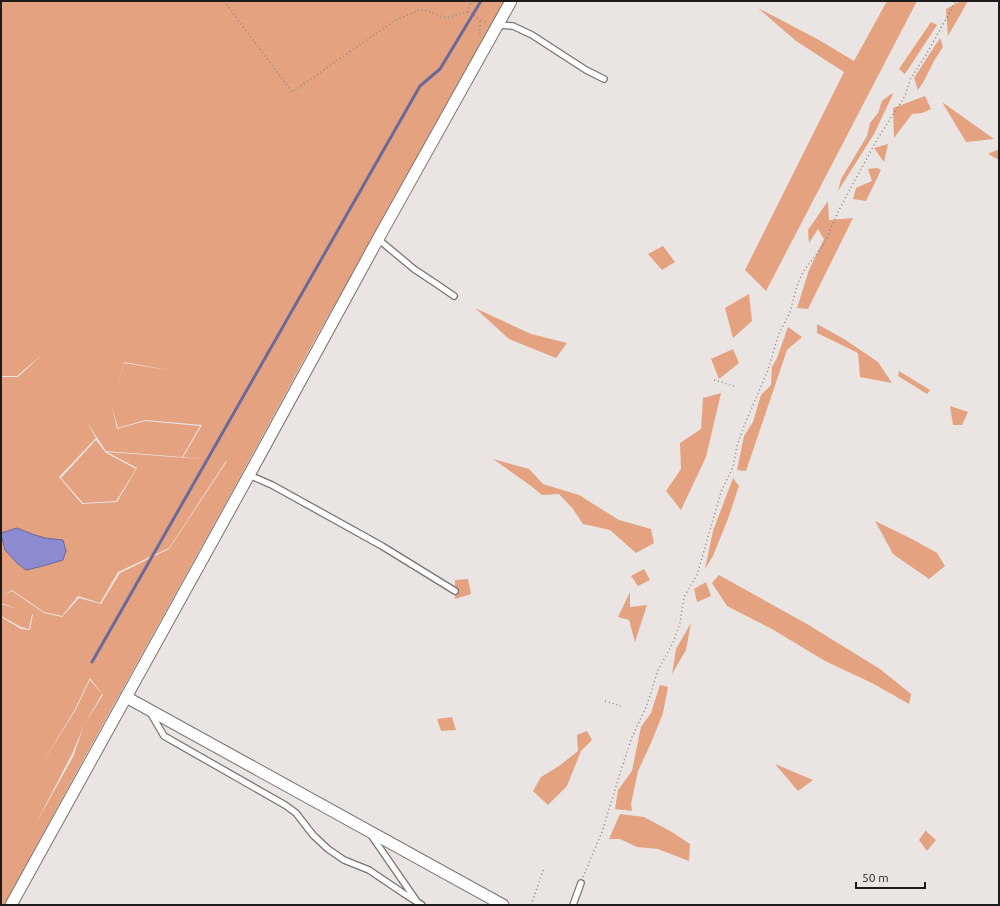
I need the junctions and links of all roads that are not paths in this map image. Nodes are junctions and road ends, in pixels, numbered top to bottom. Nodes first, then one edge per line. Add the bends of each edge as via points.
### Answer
1 (511, 1) edge
2 (498, 25) junction
3 (604, 79) dead end
4 (378, 239) junction
5 (454, 296) dead end
6 (250, 475) junction
7 (456, 591) dead end
8 (126, 697) junction
9 (147, 708) junction
10 (367, 830) junction
11 (581, 883) road end
12 (420, 904) edge
13 (11, 905) edge
14 (503, 905) edge
15 (573, 905) edge

1 - 2 street
2 - 3 lane via 513,26 532,35
2 - 4 street
4 - 5 lane via 414,269
4 - 6 street
6 - 7 lane via 272,484
6 - 8 street
8 - 9 street
8 - 13 street
9 - 10 street
9 - 12 lane via 164,736 285,805 296,813 328,849 344,860 369,870
10 - 12 lane
10 - 14 street
11 - 15 lane

